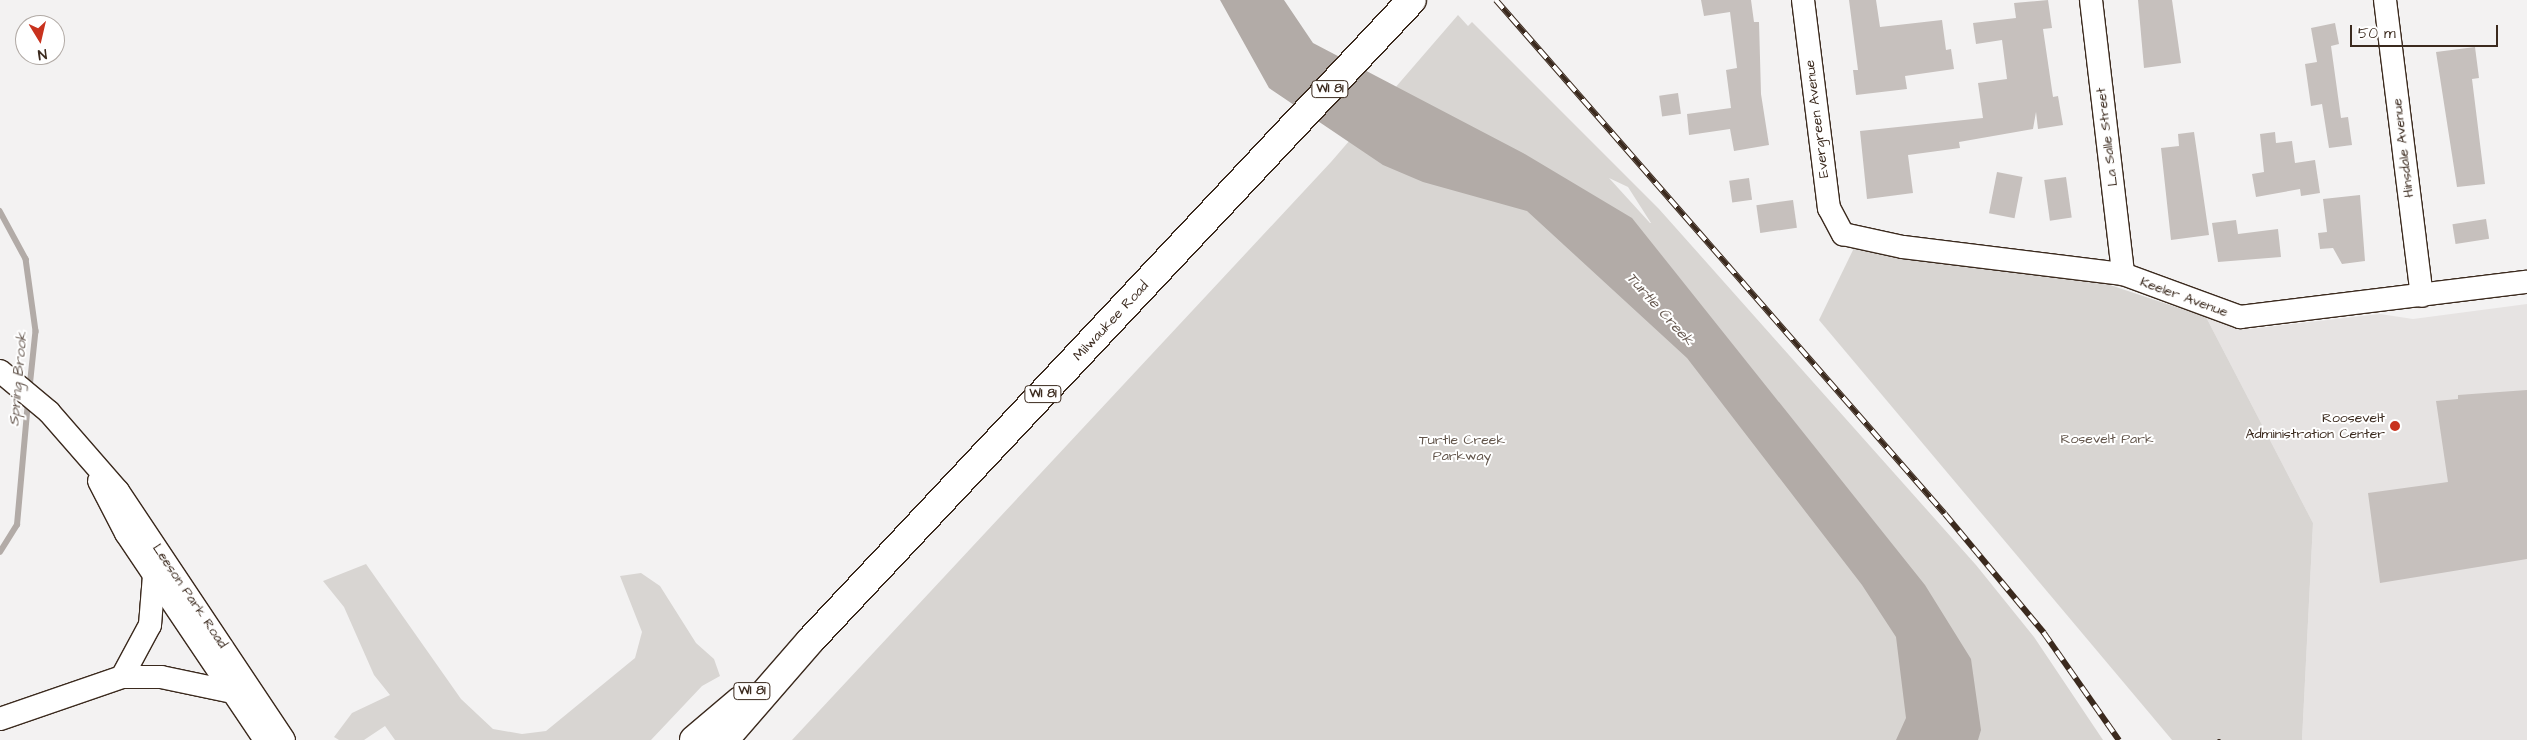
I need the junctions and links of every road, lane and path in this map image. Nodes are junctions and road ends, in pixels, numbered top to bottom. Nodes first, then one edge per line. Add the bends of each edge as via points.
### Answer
1 (1412, 0) edge
2 (1803, 0) edge
3 (2091, 0) edge
4 (2385, 0) edge
5 (1843, 234) joint
6 (2123, 274) junction
7 (2527, 282) edge
8 (2422, 296) junction
9 (9, 378) edge
10 (88, 458) junction
11 (154, 575) junction
12 (810, 641) junction
13 (122, 677) junction
14 (232, 692) junction
15 (0, 718) edge
16 (265, 740) edge
17 (284, 740) edge
18 (694, 740) edge
19 (724, 740) edge

1 - 12 main road, Milwaukee Road / WI 81
2 - 5 street, Evergreen Avenue via 1828,208
3 - 6 street, La Salle Street
4 - 8 street, Hinsdale Avenue
5 - 6 street, Keeler Avenue via 1903,247
6 - 8 street, Keeler Avenue via 2240,317
7 - 8 street, Keeler Avenue
9 - 10 street, Leeson Park Road via 45,408
10 - 11 street, Leeson Park Road via 108,503
10 - 17 street, Leeson Park Road via 142,523
11 - 13 street via 150,625
11 - 14 street, Leeson Park Road
12 - 18 main road, Milwaukee Road / WI 81
12 - 19 main road, Milwaukee Road / WI 81
13 - 14 street via 161,677
13 - 15 street
14 - 16 street, Leeson Park Road

